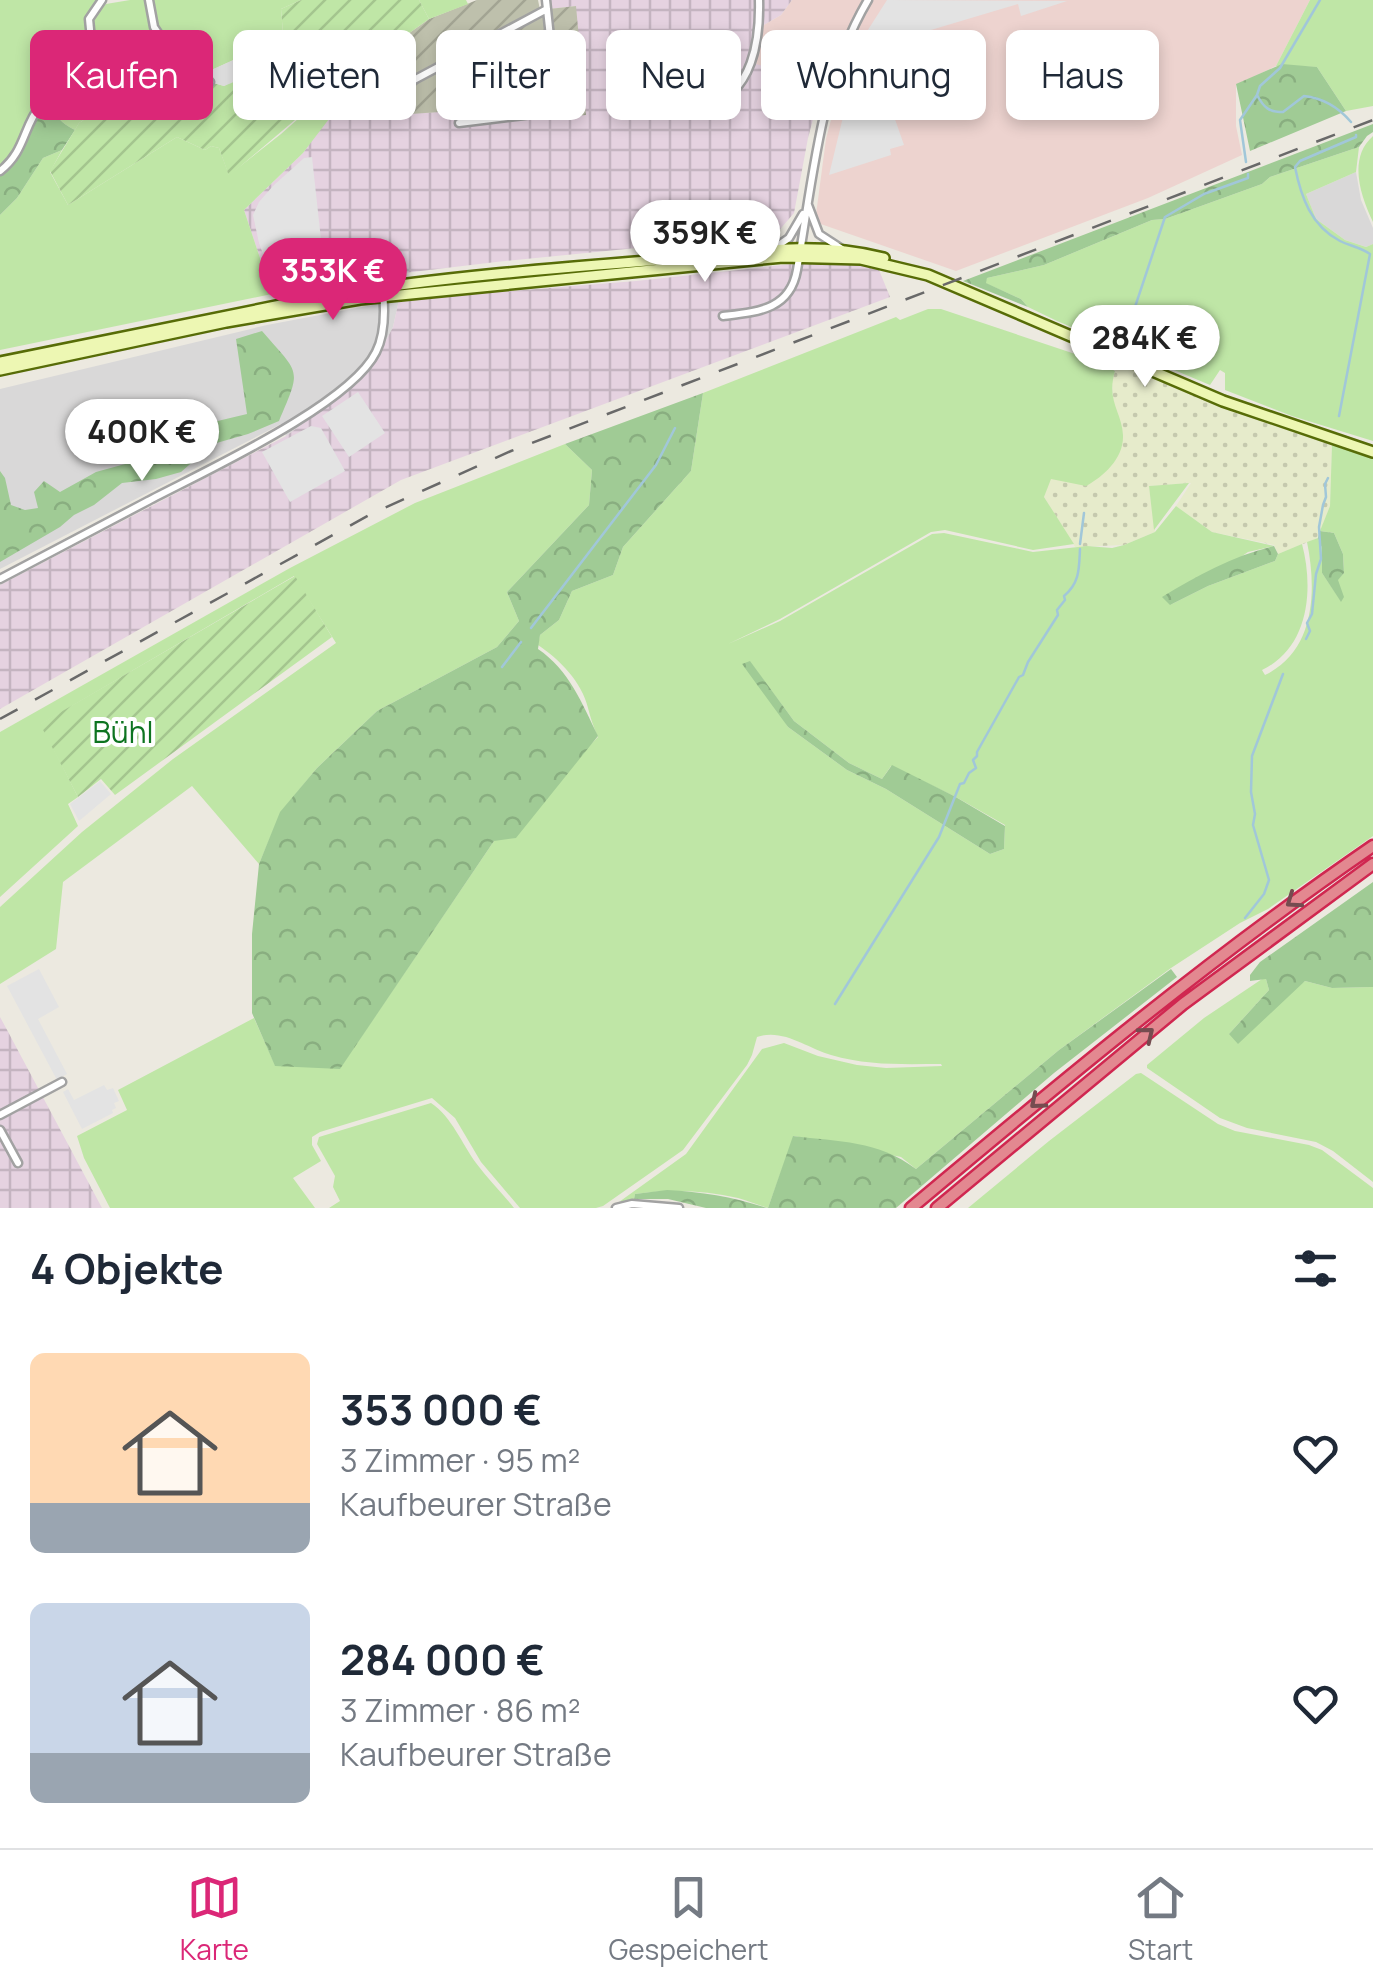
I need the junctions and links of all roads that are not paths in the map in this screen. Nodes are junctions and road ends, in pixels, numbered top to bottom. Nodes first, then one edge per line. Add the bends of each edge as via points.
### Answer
1 (112, 0) edge
2 (149, 0) edge
3 (759, 0) edge
4 (868, 0) edge
5 (102, 1) edge
6 (547, 5) edge
7 (91, 30) edge
8 (157, 30) edge
9 (416, 78) edge
10 (741, 81) edge
11 (33, 120) edge
12 (459, 123) dead end
13 (0, 171) edge
14 (808, 204) junction
15 (773, 249) junction
16 (842, 249) junction
17 (800, 252) junction
18 (928, 275) junction
19 (382, 291) junction
20 (723, 316) dead end
21 (0, 366) edge
22 (1373, 452) edge
23 (0, 579) edge
24 (1373, 846) edge
25 (1373, 864) edge
26 (62, 1082) dead end
27 (0, 1115) edge
28 (0, 1130) edge
29 (18, 1163) dead end
30 (616, 1208) edge
31 (679, 1208) edge
32 (911, 1208) edge
33 (937, 1208) edge

1 - 5 street
2 - 8 street
3 - 10 street via 757,42
4 - 14 street via 840,60
5 - 7 street via 89,18
6 - 9 street
6 - 12 street via 558,111
11 - 13 street
14 - 15 street via 792,233
14 - 16 street via 819,234
14 - 17 street
15 - 17 main road
15 - 19 main road
16 - 17 main road
16 - 18 main road
17 - 18 main road
17 - 19 main road
17 - 20 street via 792,288 778,302
18 - 22 main road via 1203,393
19 - 21 main road
19 - 23 street via 384,326 376,353 358,376 301,419
24 -> 32 highway via 1171,994
33 -> 25 highway via 1184,1004
26 - 27 street
28 - 29 street
30 - 31 street

